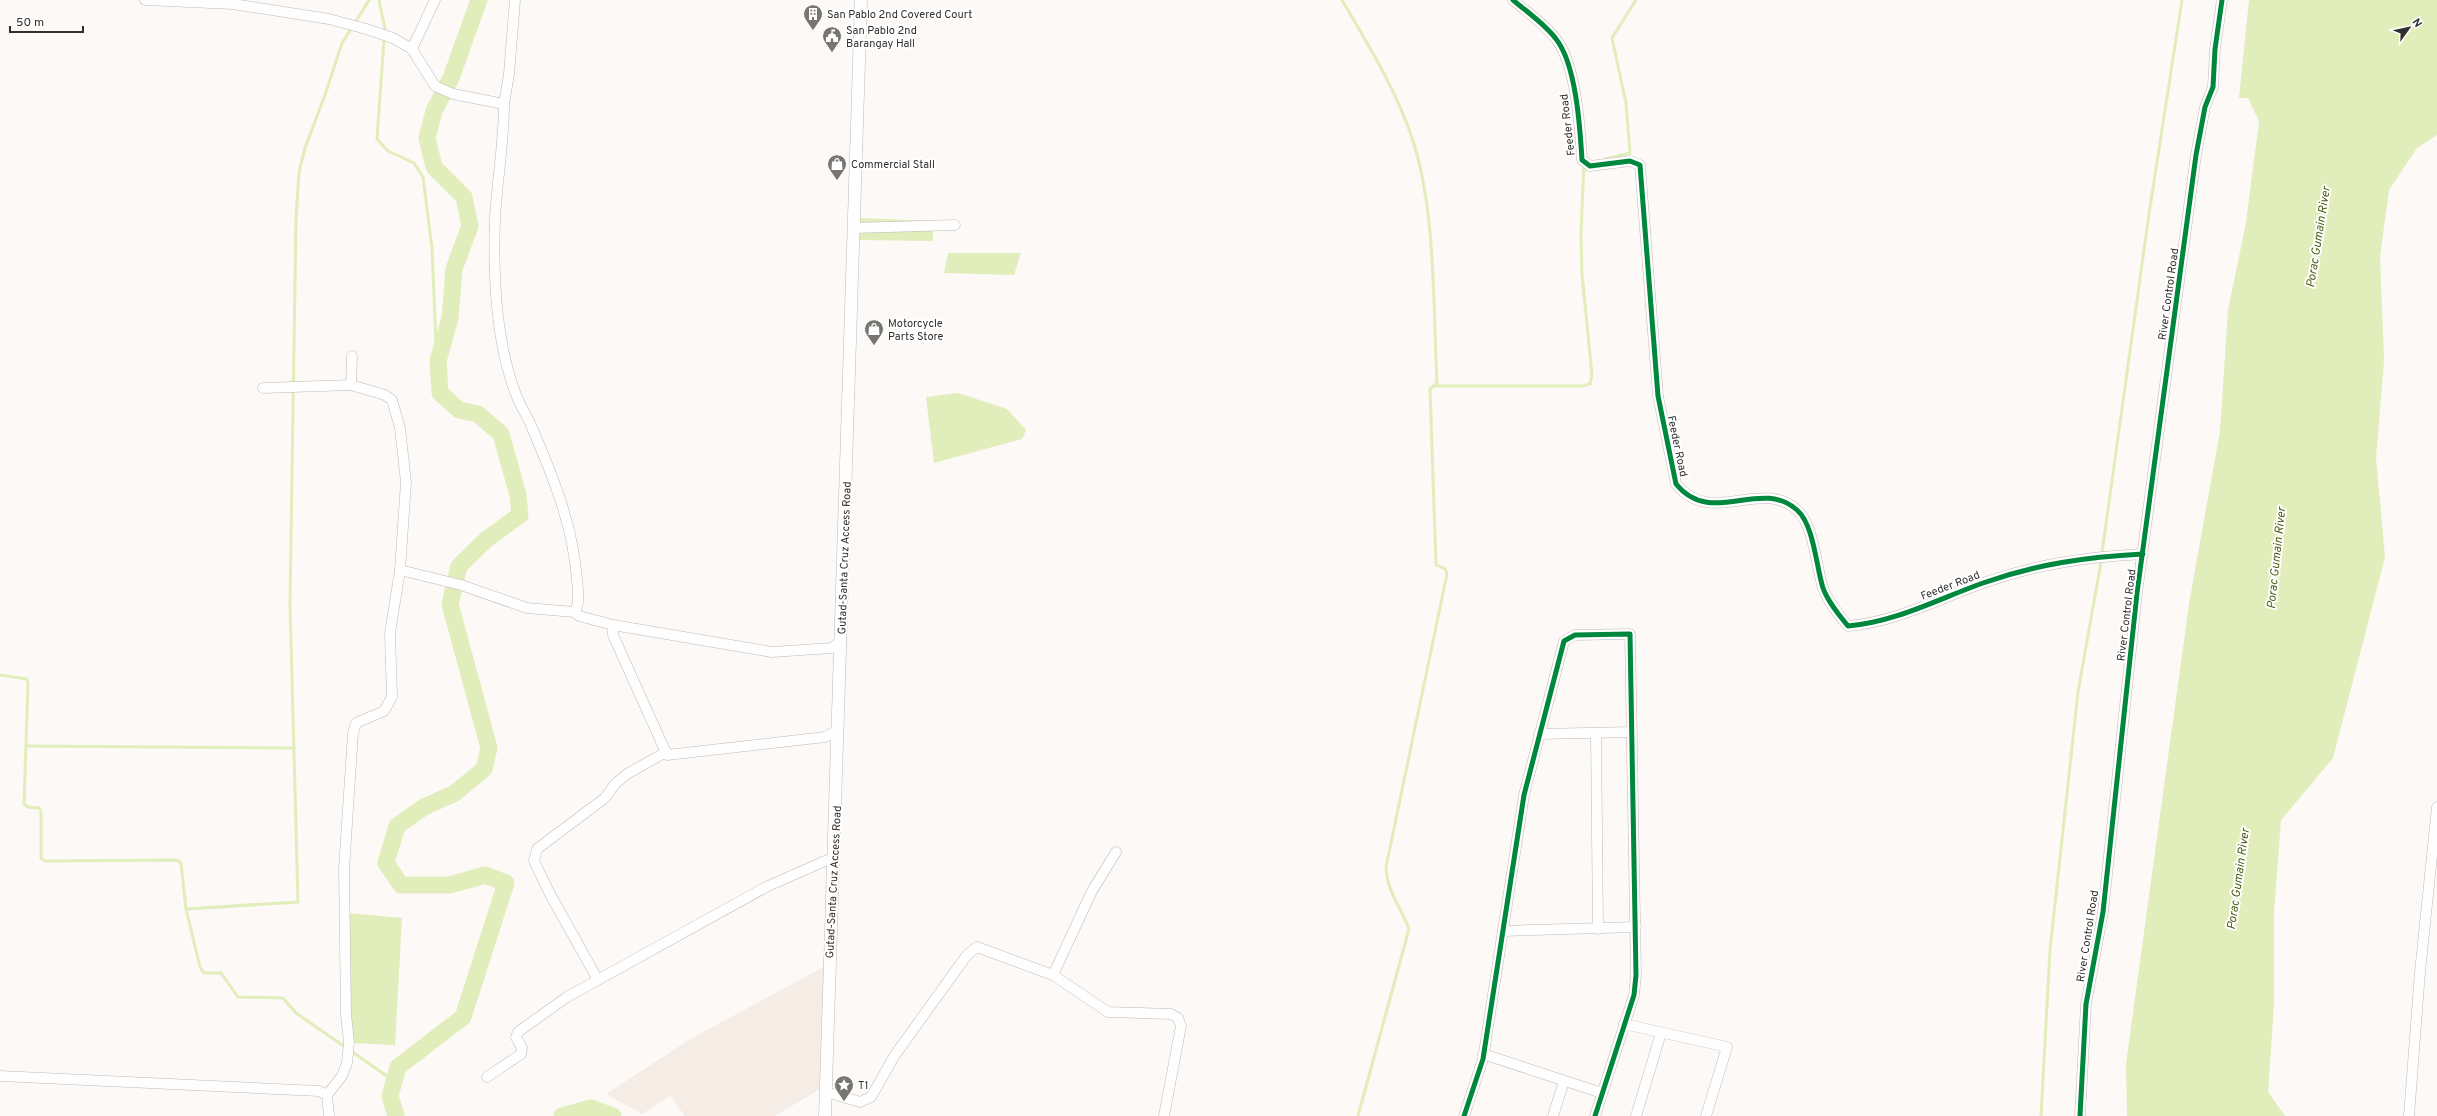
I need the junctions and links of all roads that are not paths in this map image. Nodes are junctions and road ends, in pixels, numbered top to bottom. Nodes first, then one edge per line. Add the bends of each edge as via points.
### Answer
1 (145, 0) edge
2 (435, 0) edge
3 (514, 0) edge
4 (861, 0) edge
5 (1513, 0) edge
6 (2222, 0) edge
7 (412, 49) junction
8 (504, 104) junction
9 (955, 225) dead end
10 (854, 228) junction
11 (352, 356) dead end
12 (351, 385) junction
13 (263, 388) dead end
14 (2143, 554) junction
15 (402, 570) junction
16 (576, 612) junction
17 (613, 625) junction
18 (841, 640) junction
19 (838, 730) junction
20 (1632, 732) junction
21 (1596, 733) junction
22 (1539, 734) junction
23 (666, 752) junction
24 (2437, 807) edge
25 (1116, 852) dead end
26 (834, 857) junction
27 (1636, 928) junction
28 (1598, 929) junction
29 (1503, 931) junction
30 (1053, 975) junction
31 (598, 980) junction
32 (1624, 1024) junction
33 (1662, 1032) junction
34 (1483, 1054) junction
35 (0, 1076) edge
36 (487, 1077) dead end
37 (1564, 1081) junction
38 (826, 1092) junction
39 (1602, 1093) junction
40 (327, 1095) junction
41 (329, 1116) edge
42 (825, 1116) edge
43 (1164, 1116) edge
44 (1464, 1116) edge
45 (1553, 1116) edge
46 (1595, 1116) edge
47 (1636, 1116) edge
48 (1706, 1116) edge
49 (2080, 1116) edge
50 (2409, 1116) edge

1 - 7 street via 234,4 329,19 393,38
2 - 7 street
3 - 8 street via 512,48
4 - 10 main road, Gutad-Santa Cruz Access Road
5 - 14 street, Feeder Road via 1556,38 1564,50 1579,121 1582,160 1590,166 1630,161 1640,165 1658,396 1676,484 1682,492 1692,499 1710,504 1765,497 1782,501 1797,510 1806,524 1824,589 1848,626 1900,616 1983,583 2035,567 2087,557
6 - 14 street, River Control Road via 2213,88 2205,107 2196,155
7 - 8 street via 435,86 453,94
8 - 16 street via 503,147 495,218 497,300 505,364 561,496 575,555 578,594
9 - 10 street
10 - 18 main road, Gutad-Santa Cruz Access Road
11 - 12 street
12 - 13 street
12 - 15 street via 392,400 400,428 406,482
14 - 49 street, River Control Road via 2103,912 2086,1004
15 - 16 street via 461,585 527,608
15 - 40 street via 390,633 392,698 384,711 356,723 353,733 344,869 346,1015 349,1042 347,1063 342,1076
16 - 17 street via 579,616
17 - 18 street via 772,652 832,648
17 - 23 street via 613,636
18 - 19 main road, Gutad-Santa Cruz Access Road
19 - 23 street via 825,737 667,755
19 - 26 main road, Gutad-Santa Cruz Access Road
20 - 21 street
20 - 22 street via 1630,634 1591,634 1575,635 1564,641
20 - 27 street
21 - 22 street
21 - 28 street
22 - 29 street via 1524,795
23 - 31 street via 627,774 615,784 605,798 537,849 534,861
24 - 50 street via 2420,972
25 - 30 street via 1092,891
26 - 31 street via 766,887
26 - 38 main road, Gutad-Santa Cruz Access Road
27 - 28 street
27 - 32 street via 1635,987
28 - 29 street
29 - 34 street
30 - 38 street via 977,947 967,955 895,1055 871,1097 860,1102
30 - 43 street via 1108,1012 1171,1014 1178,1018 1181,1026
31 - 36 street via 567,997 518,1032 516,1037 522,1048 521,1054
32 - 33 street
32 - 39 street
33 - 47 street
33 - 48 street via 1727,1047
34 - 37 street
34 - 44 street
35 - 40 street via 319,1090
37 - 39 street
37 - 45 street
38 - 42 main road, Gutad-Santa Cruz Access Road
39 - 46 street
40 - 41 street

